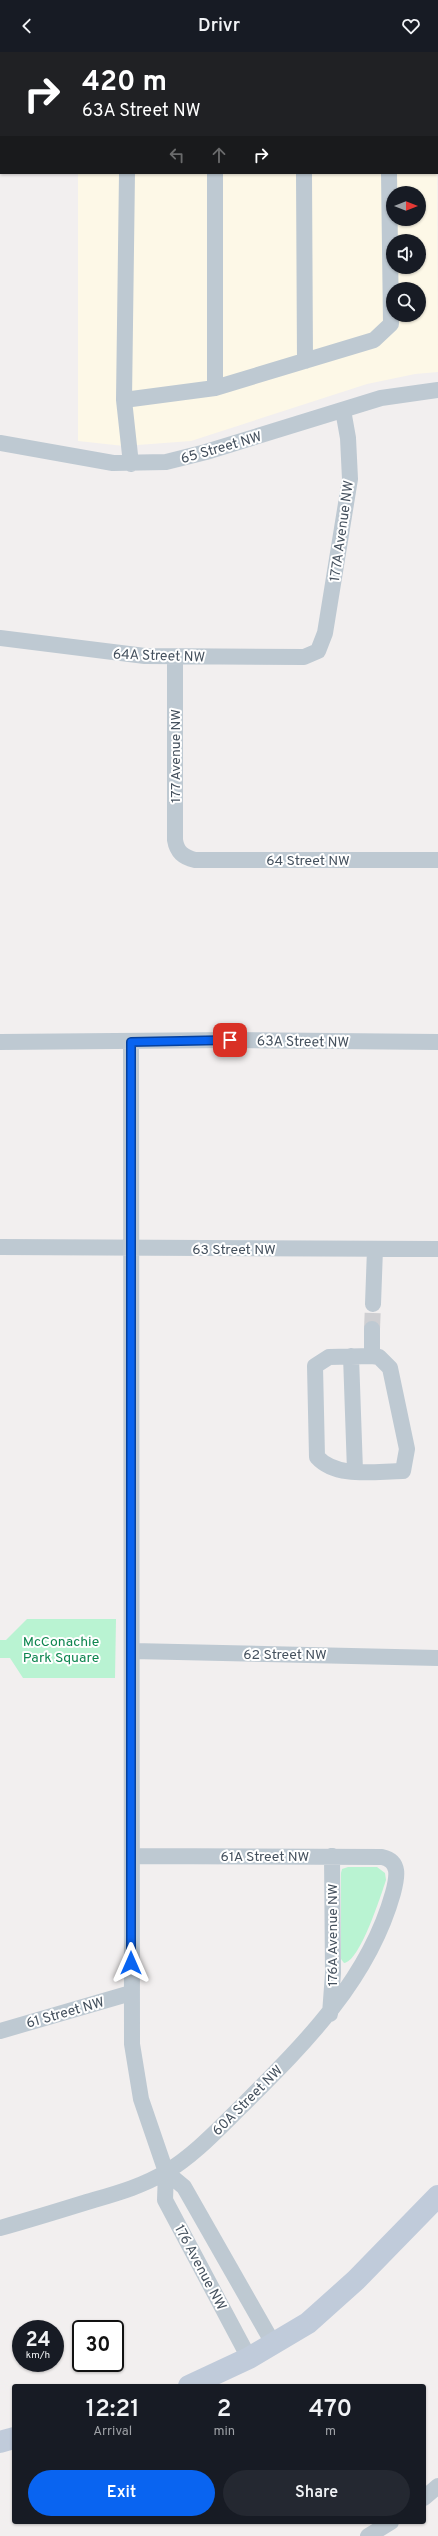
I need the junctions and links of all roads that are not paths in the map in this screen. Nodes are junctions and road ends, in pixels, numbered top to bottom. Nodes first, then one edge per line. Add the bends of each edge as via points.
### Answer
1 (127, 174) edge
2 (215, 174) edge
3 (304, 174) edge
4 (389, 174) edge
5 (305, 361) junction
6 (216, 388) junction
7 (438, 390) edge
8 (124, 400) junction
9 (343, 410) junction
10 (0, 443) edge
11 (131, 464) junction
12 (0, 638) edge
13 (318, 651) joint
14 (175, 658) junction
15 (181, 853) joint
16 (438, 860) edge
17 (0, 1042) edge
18 (131, 1042) junction
19 (438, 1042) edge
20 (0, 1247) edge
21 (132, 1248) junction
22 (375, 1249) junction
23 (438, 1249) edge
24 (373, 1304) tunnel mouth
25 (372, 1329) tunnel mouth
26 (351, 1356) junction
27 (372, 1356) junction
28 (355, 1471) junction
29 (132, 1651) junction
30 (438, 1658) edge
31 (132, 1856) junction
32 (332, 1856) junction
33 (395, 1865) joint
34 (131, 1993) junction
35 (330, 2014) junction
36 (0, 2031) edge
37 (166, 2172) junction
38 (438, 2196) edge
39 (0, 2228) edge
40 (274, 2345) junction
41 (249, 2358) junction
42 (193, 2384) edge
43 (12, 2439) edge
44 (0, 2442) edge
45 (438, 2486) edge
46 (426, 2496) edge
47 (388, 2524) edge
48 (368, 2536) edge

1 - 8 street
2 - 6 street
3 - 5 street
4 - 5 street via 391,324 374,340
5 - 6 street
6 - 8 street
7 - 9 street, 65 Street NW via 381,398
8 - 11 street
9 - 11 street, 65 Street NW via 185,458
9 - 13 street, 177A Avenue NW via 350,461 348,504 325,633
10 - 11 street, 65 Street NW via 36,451
12 - 14 street, 64A Street NW via 106,653
13 - 14 street, 64A Street NW via 304,657
14 - 15 street, 177 Avenue NW via 175,840 176,847
15 - 16 street, 64 Street NW via 195,860
17 - 18 street, 63A Street NW
18 - 19 street, 63A Street NW
18 - 21 street, 176 Avenue NW
20 - 21 street, 63 Street NW
21 - 22 street, 63 Street NW
21 - 29 street, 176 Avenue NW
22 - 23 street, 63 Street NW
22 - 24 street
25 - 27 street
26 - 27 street
26 - 28 street
26 - 28 street via 329,1357 315,1366 317,1457 322,1463 338,1471
27 - 28 street via 379,1357 390,1368 407,1449 406,1461 403,1471
29 - 30 street, 62 Street NW
29 - 31 street, 176 Avenue NW
31 - 32 street, 61A Street NW
31 - 34 street, 176 Avenue NW
32 - 33 street, 61A Street NW via 382,1857 389,1858
32 - 35 street, 176A Avenue NW via 334,1973
33 - 35 street, 60A Street NW via 398,1877 380,1929 347,1991
34 - 36 street, 61 Street NW
34 - 37 street, 176 Avenue NW via 132,2044 136,2076 154,2143
35 - 37 street, 60A Street NW via 212,2135
37 - 39 street, 60A Street NW via 139,2186
37 - 40 street, 176 Avenue NW via 184,2187
37 - 41 street, 176 Avenue NW via 165,2200
38 - 40 street via 356,2280 308,2323
40 - 41 street
41 - 42 street
43 - 44 street
45 - 46 street
47 - 48 street

